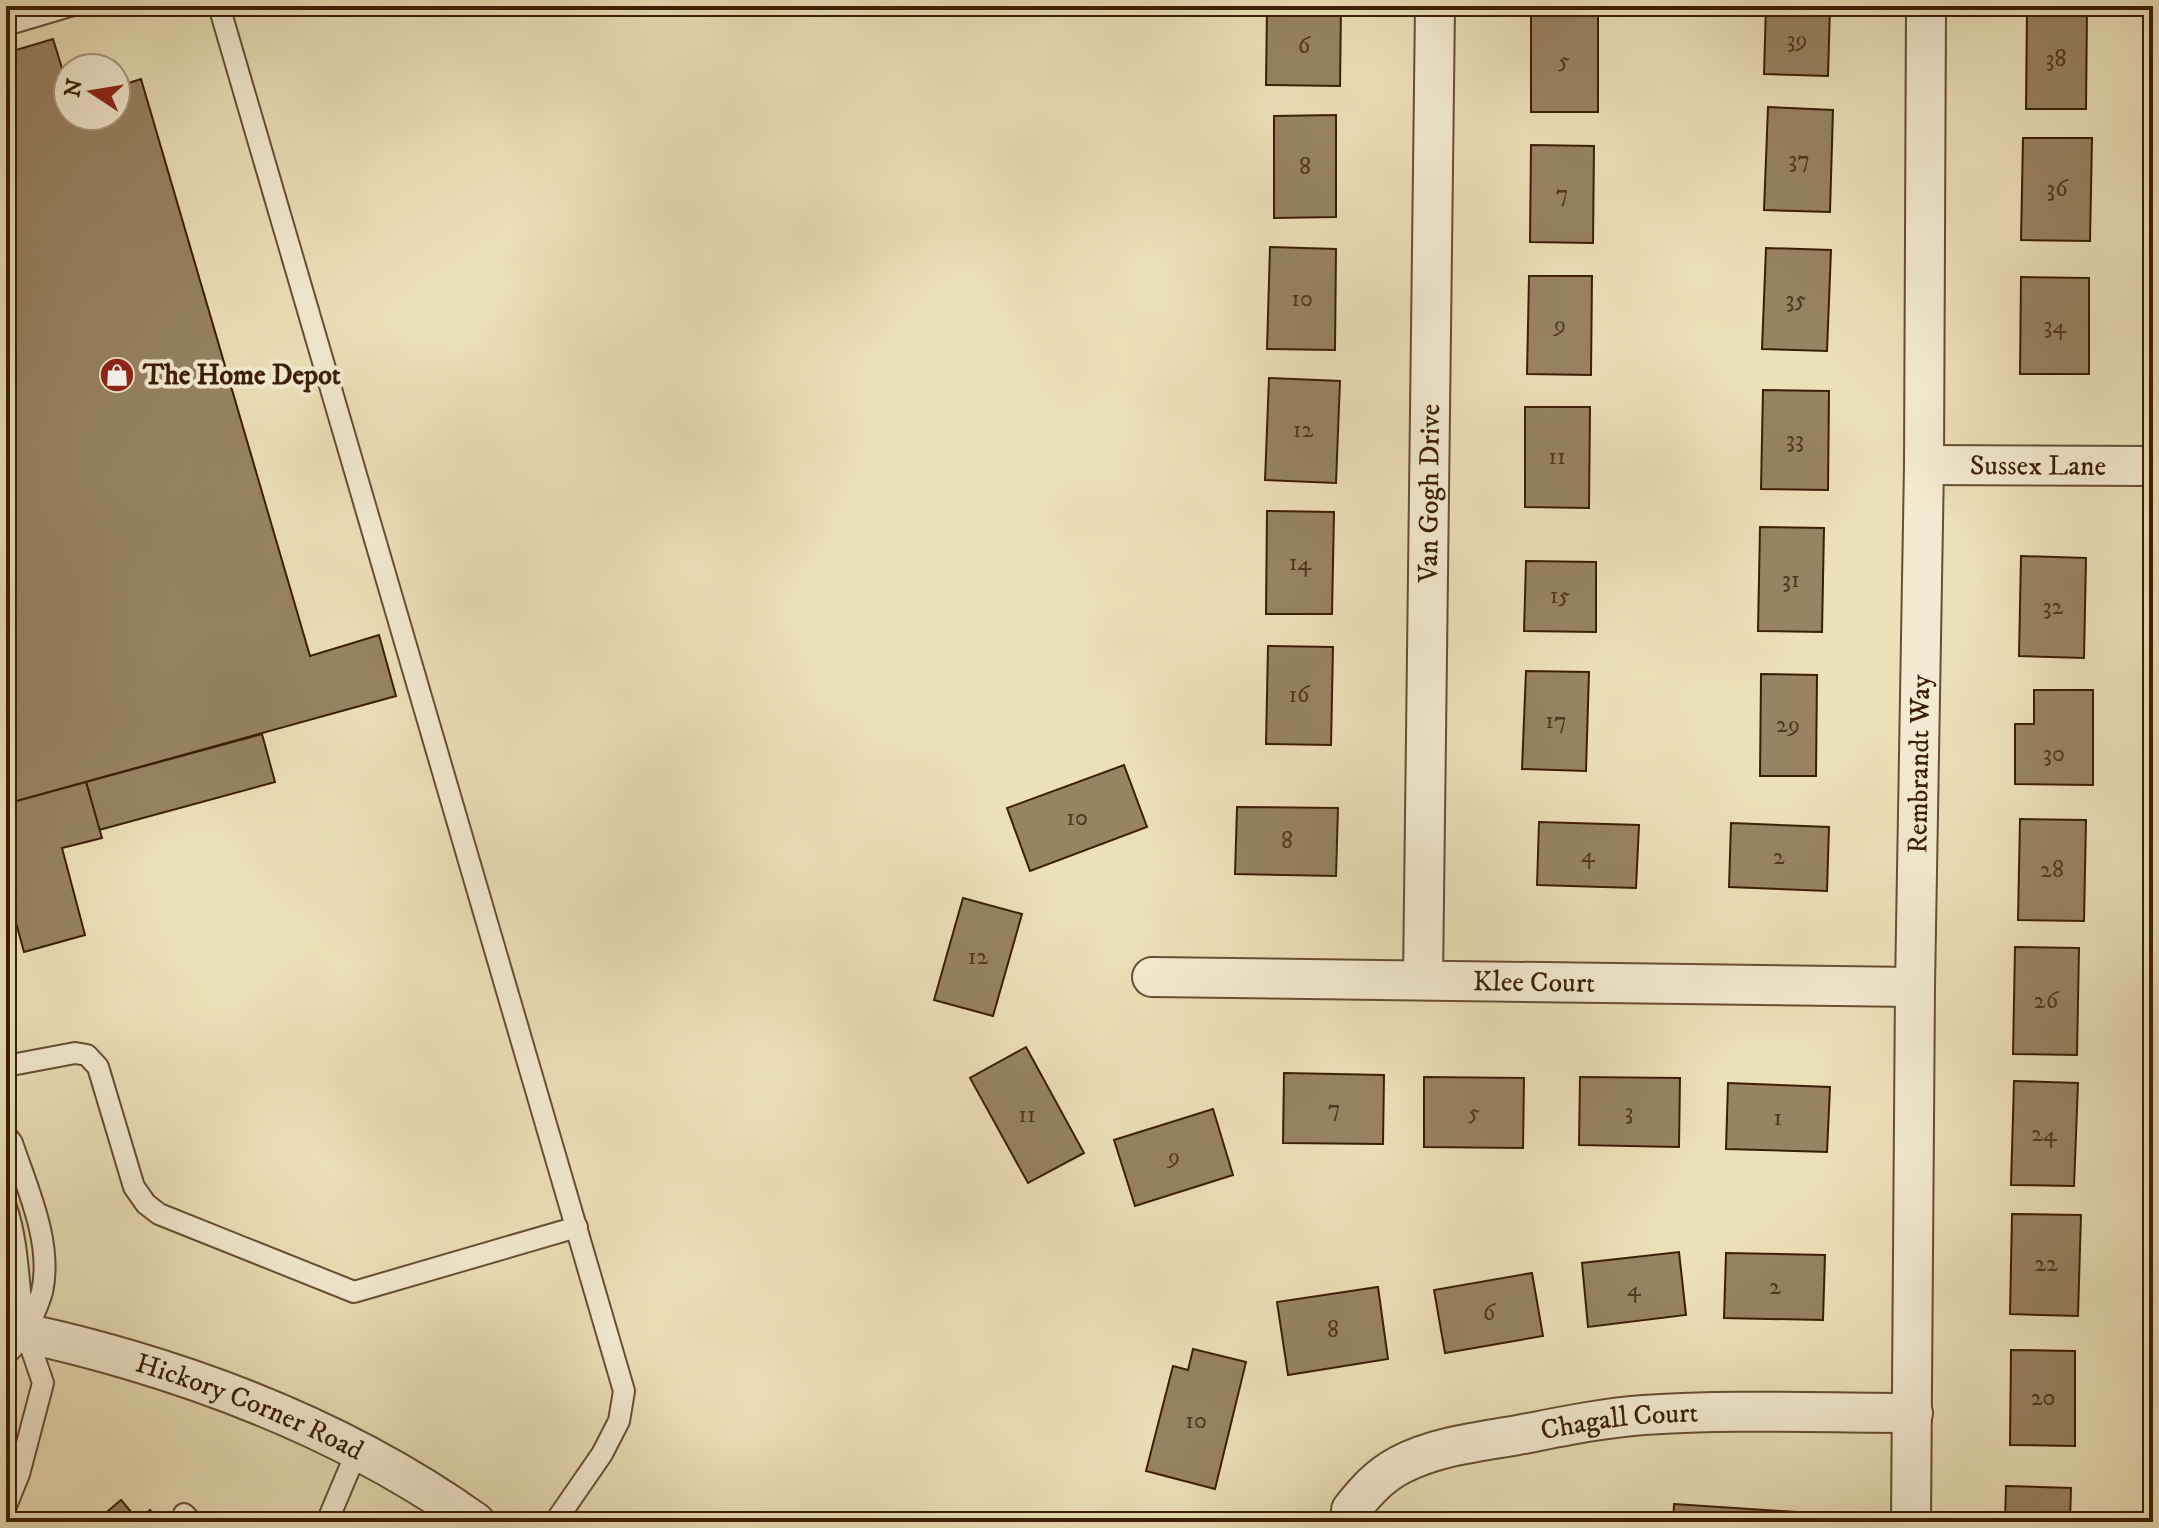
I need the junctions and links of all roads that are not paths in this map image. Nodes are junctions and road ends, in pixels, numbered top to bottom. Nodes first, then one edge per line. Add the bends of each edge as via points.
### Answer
1 (219, 6) edge
2 (1435, 6) edge
3 (1926, 6) edge
4 (63, 7) edge
5 (6, 25) edge
6 (1924, 465) junction
7 (2153, 466) edge
8 (1152, 977) dead end
9 (1423, 979) junction
10 (1915, 987) junction
11 (6, 1066) edge
12 (6, 1135) edge
13 (6, 1207) edge
14 (577, 1227) junction
15 (13, 1340) edge
16 (1913, 1413) junction
17 (357, 1451) junction
18 (6, 1506) edge
19 (1351, 1510) dead end
20 (327, 1522) edge
21 (475, 1522) edge
22 (555, 1522) edge
23 (1911, 1522) edge

1 - 14 lane
2 - 9 street, Van Gogh Drive
3 - 6 street, Rembrandt Way
4 - 5 lane
6 - 7 street, Sussex Lane
6 - 10 street, Rembrandt Way
8 - 9 street, Klee Court
9 - 10 street, Klee Court
10 - 16 street, Rembrandt Way
11 - 14 lane via 87,1055 98,1067 134,1187 146,1204 159,1214 354,1292
12 - 15 lane via 42,1239 44,1263 42,1291
13 - 15 lane via 20,1271
14 - 22 lane via 624,1391 619,1421 602,1454
15 - 17 street, Hickory Corner Road via 175,1373 266,1406
15 - 18 lane via 43,1383
16 - 19 street, Chagall Court via 1665,1414 1551,1429 1423,1455 1379,1479
16 - 23 street, Rembrandt Way
17 - 20 lane
17 - 21 street, Hickory Corner Road

